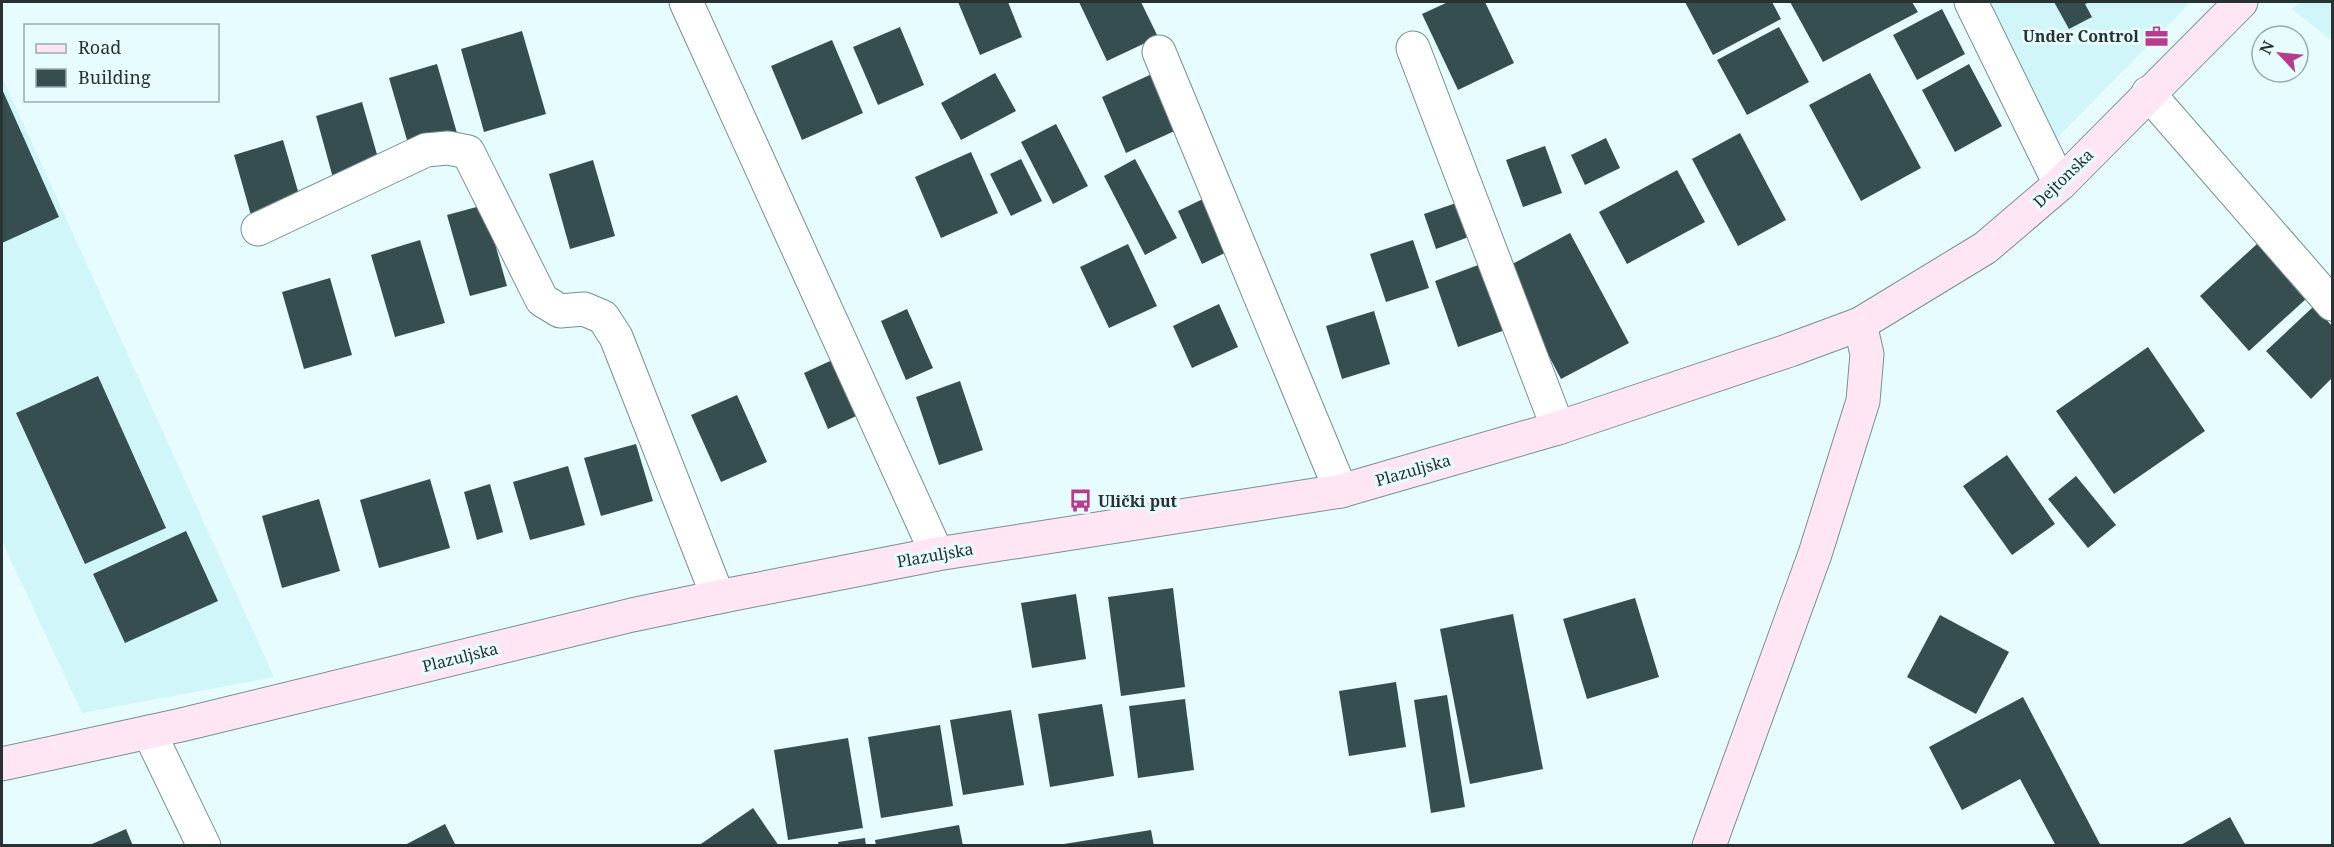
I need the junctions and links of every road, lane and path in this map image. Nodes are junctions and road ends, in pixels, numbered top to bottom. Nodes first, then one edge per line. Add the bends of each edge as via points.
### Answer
1 (686, 2) edge
2 (1971, 2) edge
3 (2241, 2) edge
4 (1413, 48) dead end
5 (1159, 52) dead end
6 (2148, 93) junction
7 (2060, 184) junction
8 (258, 229) dead end
9 (2332, 304) edge
10 (1860, 324) junction
11 (1558, 428) junction
12 (1341, 491) junction
13 (937, 554) junction
14 (718, 597) junction
15 (149, 732) junction
16 (2, 764) edge
17 (204, 846) edge
18 (1709, 846) edge

1 - 13 street
2 - 7 street
3 - 6 main road, Dejtonska
4 - 11 street
5 - 12 street
6 - 7 main road, Dejtonska
6 - 9 street
7 - 10 main road, Dejtonska via 1985,248
8 - 14 street via 426,150 448,148 468,152 542,300 560,311 584,309 603,317 616,338
10 - 11 main road, Plazuljska
10 - 18 main road via 1867,354 1863,401 1815,554
11 - 12 main road, Plazuljska
12 - 13 main road, Plazuljska
13 - 14 main road, Plazuljska
14 - 15 main road, Plazuljska
15 - 16 main road, Plazuljska
15 - 17 street

